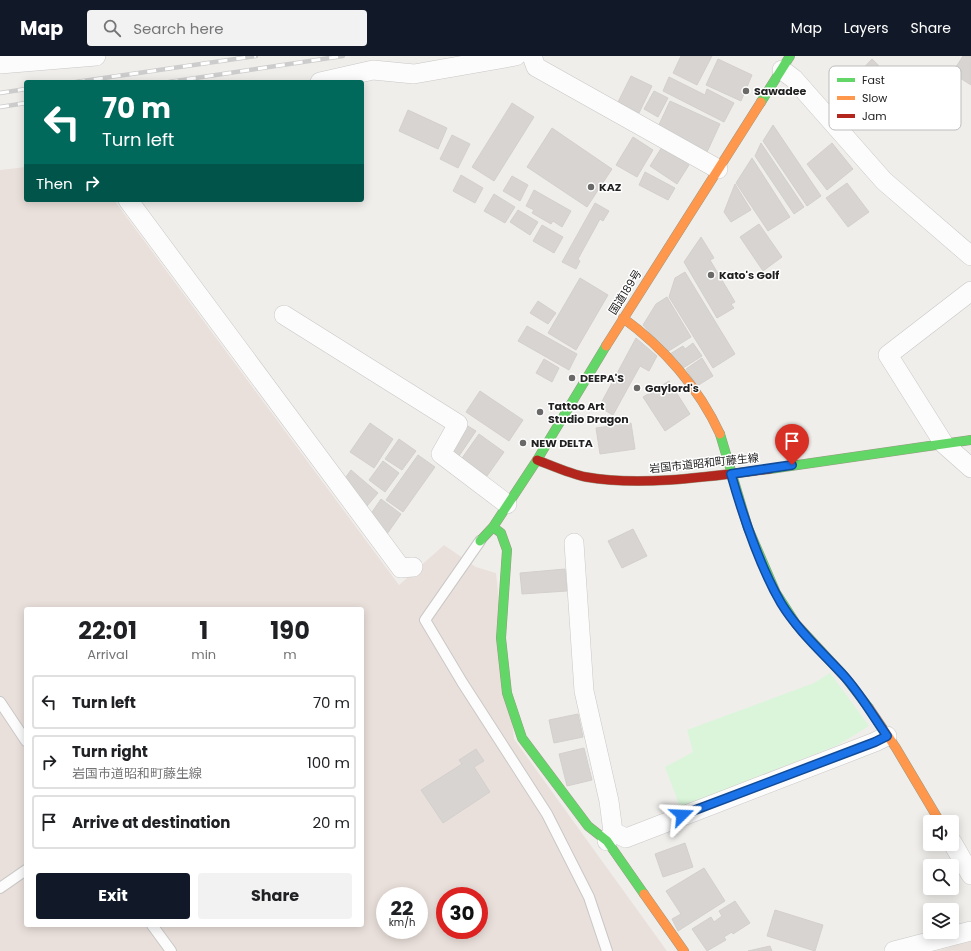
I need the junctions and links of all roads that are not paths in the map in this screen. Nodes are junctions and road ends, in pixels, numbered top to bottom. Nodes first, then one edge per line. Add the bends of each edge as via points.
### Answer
1 (96, 56) edge
2 (516, 56) edge
3 (532, 56) edge
4 (786, 63) edge
5 (0, 64) edge
6 (329, 80) edge
7 (829, 119) edge
8 (839, 130) edge
9 (718, 169) junction
10 (129, 202) edge
11 (971, 256) edge
12 (971, 291) edge
13 (284, 316) dead end
14 (623, 318) junction
15 (971, 440) edge
16 (944, 444) junction
17 (537, 460) junction
18 (971, 468) edge
19 (731, 474) junction
20 (507, 504) junction
21 (493, 528) junction
22 (480, 541) joint
23 (574, 543) dead end
24 (413, 567) dead end
25 (0, 702) edge
26 (887, 736) junction
27 (24, 738) edge
28 (936, 815) edge
29 (610, 836) junction
30 (957, 851) edge
31 (24, 871) edge
32 (971, 875) edge
33 (0, 888) edge
34 (153, 927) edge
35 (971, 931) edge
36 (171, 951) edge
37 (607, 951) edge
38 (684, 951) edge
39 (894, 951) edge

1 - 5 street
2 - 6 street via 414,74 373,70
3 - 9 street via 536,67
4 - 7 street via 794,79
4 - 9 main road, 国道189号
8 - 11 street via 884,181
9 - 14 main road, 国道189号
10 - 24 street via 401,568
12 - 16 street via 888,355
13 - 20 street via 458,424 441,454
14 - 17 main road, 国道189号
14 - 19 main road via 639,328 664,352 709,413 722,438
15 - 16 main road, 岩国市道昭和町藤生線
16 - 18 street
16 - 19 main road, 岩国市道昭和町藤生線
17 - 19 main road, 岩国市道昭和町藤生線 via 584,477 629,482
17 - 20 main road, 国道189号
19 - 26 main road via 739,504 768,577 782,604 804,634 846,678
20 - 21 main road, 国道189号
21 - 22 main road, 国道189号
21 - 29 main road via 500,534 507,550 501,638 507,693 522,738 588,826
22 - 37 lane via 425,620 547,814 589,897
23 - 29 street via 584,691 609,801
25 - 27 lane
26 - 28 main road
26 - 29 street via 626,838
29 - 38 main road
30 - 32 street
31 - 33 lane
34 - 36 lane
35 - 39 street

